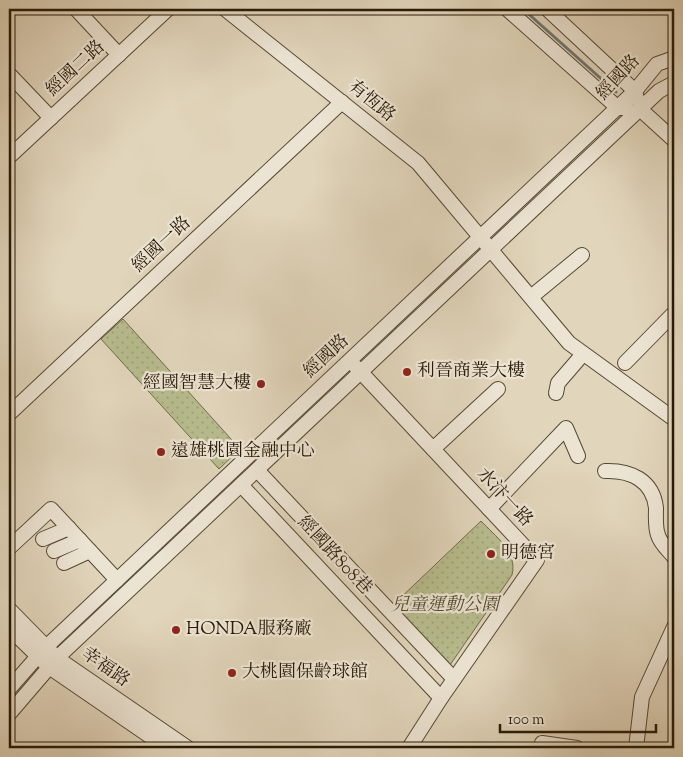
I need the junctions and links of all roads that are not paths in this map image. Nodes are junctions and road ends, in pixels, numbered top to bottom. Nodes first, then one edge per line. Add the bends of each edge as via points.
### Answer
1 (76, 9) edge
2 (168, 9) edge
3 (225, 9) edge
4 (507, 9) edge
5 (547, 9) edge
6 (119, 55) junction
7 (674, 58) edge
8 (9, 74) edge
9 (674, 83) edge
10 (635, 91) junction
11 (342, 102) junction
12 (618, 108) junction
13 (640, 109) junction
14 (51, 118) junction
15 (674, 140) edge
16 (9, 157) edge
17 (480, 237) junction
18 (491, 250) junction
19 (582, 254) dead end
20 (531, 297) junction
21 (674, 313) edge
22 (583, 354) junction
23 (350, 361) junction
24 (625, 363) dead end
25 (361, 373) junction
26 (498, 389) dead end
27 (556, 393) dead end
28 (9, 414) edge
29 (674, 418) edge
30 (433, 449) junction
31 (578, 456) dead end
32 (257, 470) junction
33 (605, 471) dead end
34 (241, 485) junction
35 (489, 509) junction
36 (77, 536) junction
37 (9, 548) edge
38 (674, 557) edge
39 (117, 580) junction
40 (9, 609) edge
41 (674, 627) edge
42 (9, 628) edge
43 (41, 652) junction
44 (53, 662) junction
45 (454, 679) junction
46 (9, 689) edge
47 (441, 698) junction
48 (9, 714) edge
49 (542, 743) dead end
50 (167, 748) edge
51 (188, 748) edge
52 (409, 748) edge
53 (577, 748) edge
54 (636, 748) edge

1 - 6 street
2 - 6 street, 經國二路
3 - 11 street, 有恆路
4 - 12 street
5 - 10 street
6 - 14 street, 經國二路
7 - 10 street, 經國路 via 658,64
8 - 14 street
9 - 13 street, 經國路 via 659,91
10 - 12 street, 經國路
10 - 13 street
11 - 17 street, 有恆路 via 418,164
11 - 28 street, 經國一路
12 - 13 street
12 - 17 street, 經國路
13 - 15 street
13 - 18 street, 經國路
14 - 16 street, 經國二路
17 - 18 street, 有恆路
17 - 23 street, 經國路
18 - 20 street
18 - 25 street, 經國路
19 - 20 street
20 - 22 street via 569,343
21 - 24 street
22 - 27 street via 558,383
22 - 29 street
23 - 25 street, 水汴一路
23 - 39 street, 經國路
25 - 30 street, 水汴一路
25 - 32 street, 經國路
26 - 30 street
30 - 35 street, 水汴一路
31 - 35 street via 566,428
32 - 34 street, 經國路
32 - 45 street, 經國路808巷
33 - 38 street via 635,474 649,488 655,505 658,536
34 - 44 street, 經國路
34 - 47 street, 經國路808巷
35 - 45 street, 水汴一路 via 537,560
36 - 36 street via 51,548
36 - 37 street via 51,509
36 - 39 street
39 - 43 street, 經國路
40 - 43 street, 幸福路
41 - 54 street via 642,697
42 - 43 street, 幸福路
43 - 44 street, 幸福路
43 - 46 street, 經國路
44 - 48 street, 經國路
44 - 50 street, 幸福路
44 - 51 street, 幸福路
45 - 47 street, 水汴一路
47 - 52 street, 水汴一路
49 - 53 street

